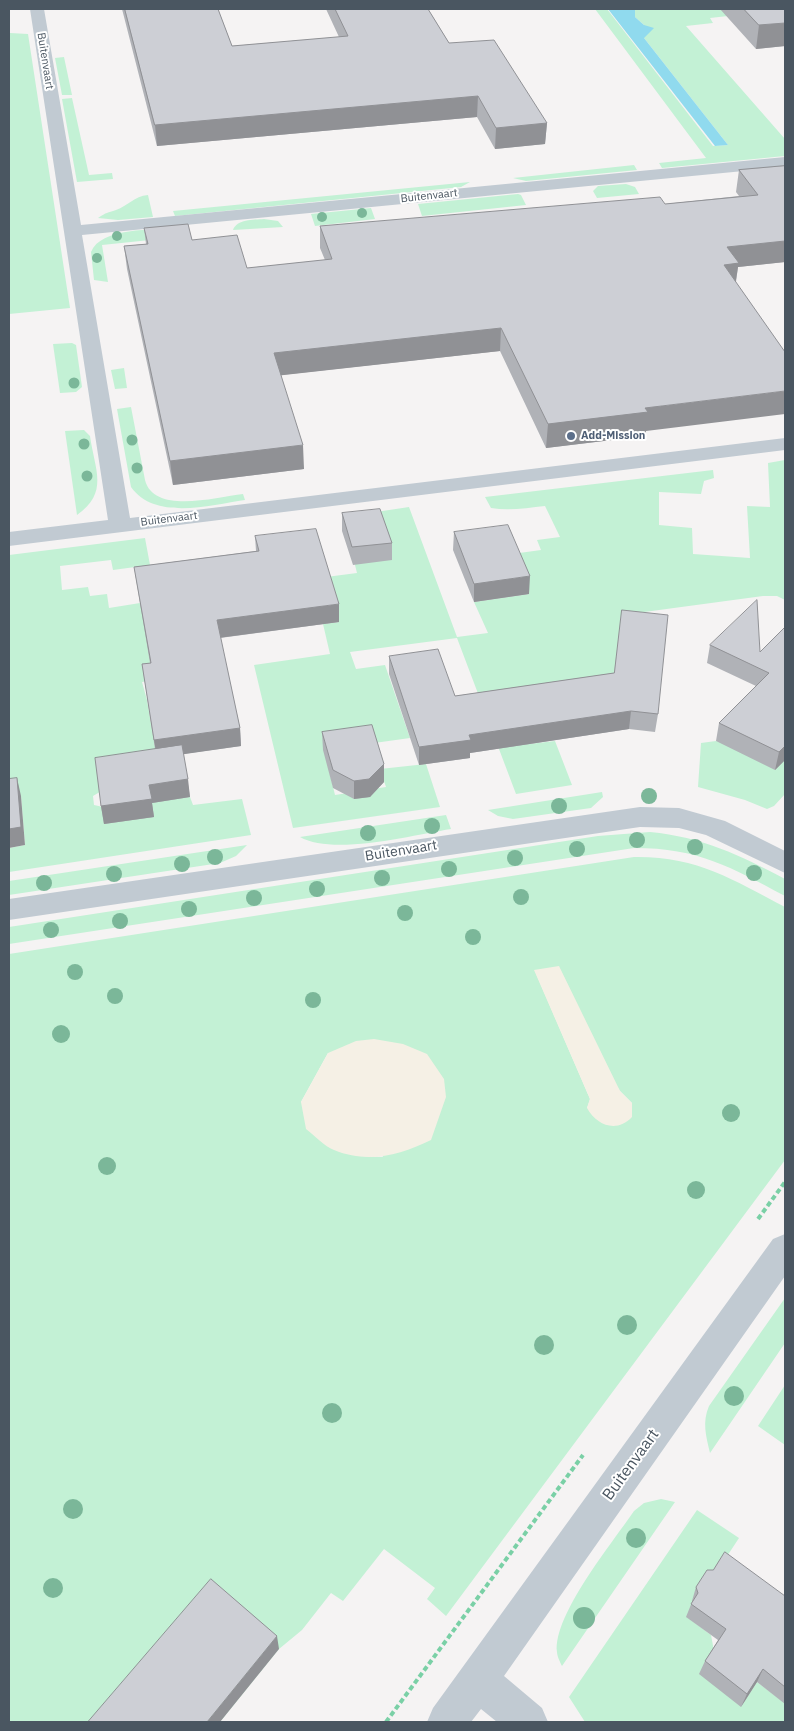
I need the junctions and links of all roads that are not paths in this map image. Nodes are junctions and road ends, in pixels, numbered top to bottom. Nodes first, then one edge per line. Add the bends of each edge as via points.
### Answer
1 (37, 9) edge
2 (785, 162) edge
3 (73, 231) junction
4 (785, 444) edge
5 (120, 525) junction
6 (9, 539) edge
7 (785, 863) edge
8 (9, 910) edge
9 (785, 1249) edge
10 (477, 1680) junction
11 (447, 1722) edge
12 (528, 1722) edge

1 - 3 street, Buitenvaart
2 - 3 street, Buitenvaart
3 - 5 street, Buitenvaart
4 - 5 street, Buitenvaart
5 - 6 street, Buitenvaart
7 - 8 street, Buitenvaart via 715,828 679,818 640,817
9 - 10 street, Buitenvaart
10 - 11 street, Buitenvaart
10 - 12 street

